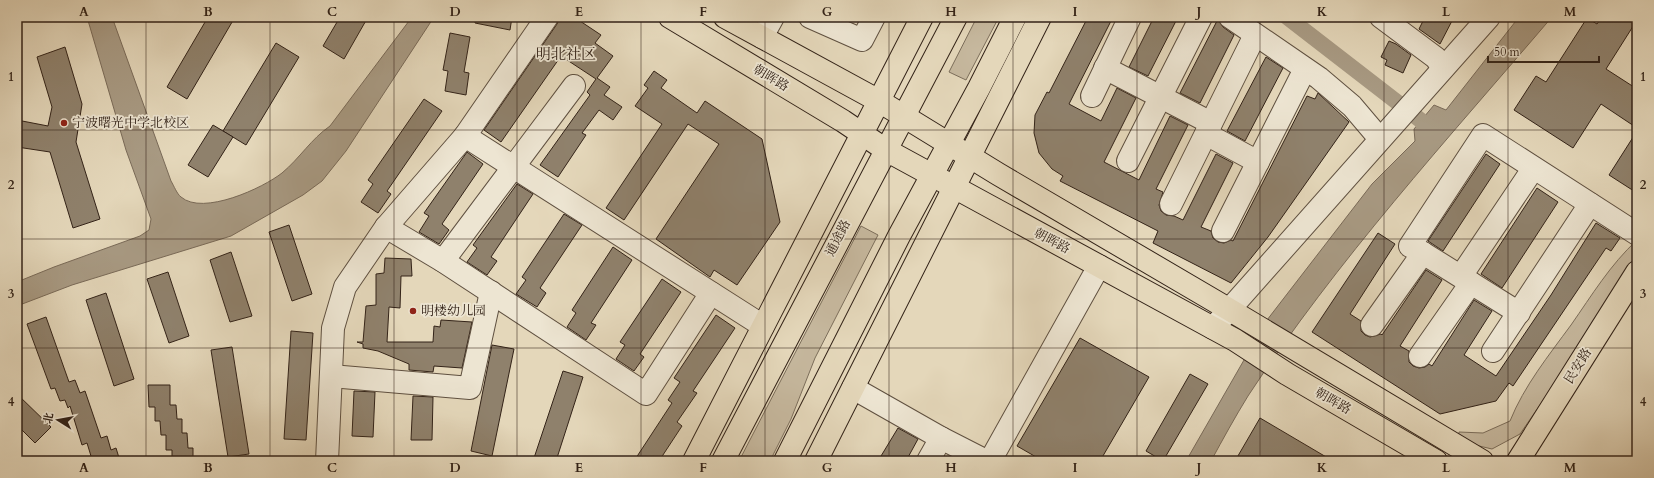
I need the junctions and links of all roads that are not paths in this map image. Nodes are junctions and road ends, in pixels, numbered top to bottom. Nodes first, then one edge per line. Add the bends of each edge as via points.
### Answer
1 (547, 17) edge
2 (670, 17) edge
3 (725, 17) edge
4 (773, 17) edge
5 (810, 17) edge
6 (874, 17) edge
7 (922, 17) edge
8 (956, 17) edge
9 (1015, 17) edge
10 (1040, 17) edge
11 (1130, 17) edge
12 (1201, 17) edge
13 (1230, 17) edge
14 (1489, 17) edge
15 (1389, 19) edge
16 (1255, 34) junction
17 (762, 37) junction
18 (1105, 68) junction
19 (1305, 68) junction
20 (1443, 68) junction
21 (574, 86) dead end
22 (1092, 96) dead end
23 (1161, 97) junction
24 (879, 101) junction
25 (904, 116) junction
26 (1208, 129) junction
27 (862, 134) junction
28 (465, 136) junction
29 (1383, 137) junction
30 (949, 144) junction
31 (886, 150) junction
32 (970, 157) junction
33 (1128, 161) dead end
34 (1258, 162) junction
35 (514, 167) junction
36 (1534, 169) junction
37 (931, 176) junction
38 (954, 188) junction
39 (1171, 204) dead end
40 (1590, 204) junction
41 (386, 227) junction
42 (1223, 231) dead end
43 (1637, 234) edge
44 (1423, 253) junction
45 (443, 261) junction
46 (1098, 266) junction
47 (1637, 272) edge
48 (1466, 280) junction
49 (491, 292) junction
50 (710, 293) junction
51 (1637, 296) edge
52 (1519, 312) junction
53 (1236, 314) junction
54 (1372, 325) dead end
55 (763, 326) junction
56 (1213, 328) junction
57 (1493, 351) dead end
58 (1420, 356) dead end
59 (331, 376) junction
60 (853, 388) junction
61 (941, 438) junction
62 (327, 461) edge
63 (694, 461) edge
64 (723, 461) edge
65 (785, 461) edge
66 (816, 461) edge
67 (928, 461) edge
68 (986, 461) edge
69 (990, 461) edge
70 (1436, 461) edge
71 (1482, 461) edge
72 (1518, 461) edge
73 (1532, 461) edge

1 - 28 street
2 - 27 main road, 朝晖路
3 - 17 main road, 朝晖路
4 - 17 street
5 - 6 street via 862,40
7 - 24 main road, 通途路
8 - 25 main road, 通途路
9 - 30 main road
10 - 32 main road
11 - 18 street
12 - 23 street
13 - 16 street
14 - 20 street
15 - 20 street via 1436,58
16 - 19 street
16 - 26 street
17 - 24 main road, 朝晖路
18 - 22 street
18 - 23 street
19 - 29 street via 1352,106
19 - 34 street
20 - 29 street
21 - 35 street
23 - 26 street
23 - 33 street
24 - 25 main road, 朝晖路
24 - 27 main road, 通途路
25 - 30 main road, 朝晖路
25 - 31 main road, 通途路
26 - 34 street
26 - 39 street
27 - 31 main road, 朝晖路
27 - 55 main road, 通途路
28 - 35 street
28 - 41 street
29 - 53 street
30 - 32 main road, 朝晖路
30 - 37 main road
31 - 37 main road, 朝晖路
31 - 64 main road, 通途路
32 - 38 main road
32 - 53 main road, 朝晖路
34 - 42 street
35 - 45 street
35 - 50 street
36 - 40 street
36 - 44 street via 1483,135 1410,246
36 - 48 street
37 - 38 main road, 朝晖路
37 - 65 main road
38 - 46 main road, 朝晖路
38 - 60 main road
40 - 43 street
40 - 52 street
41 - 45 street
41 - 59 street via 345,287 333,328
44 - 48 street
44 - 54 street
45 - 49 street
46 - 56 main road, 朝晖路
46 - 69 street
47 - 72 main road, 民安路
48 - 52 street
48 - 58 street
49 - 50 street via 646,394
49 - 59 street via 470,388
50 - 55 street
51 - 73 main road, 民安路
52 - 57 street
53 - 56 street
53 - 71 main road, 朝晖路
55 - 63 main road, 通途路
56 - 70 main road, 朝晖路
59 - 62 street
60 - 61 street
60 - 66 main road
61 - 67 street
61 - 68 street

